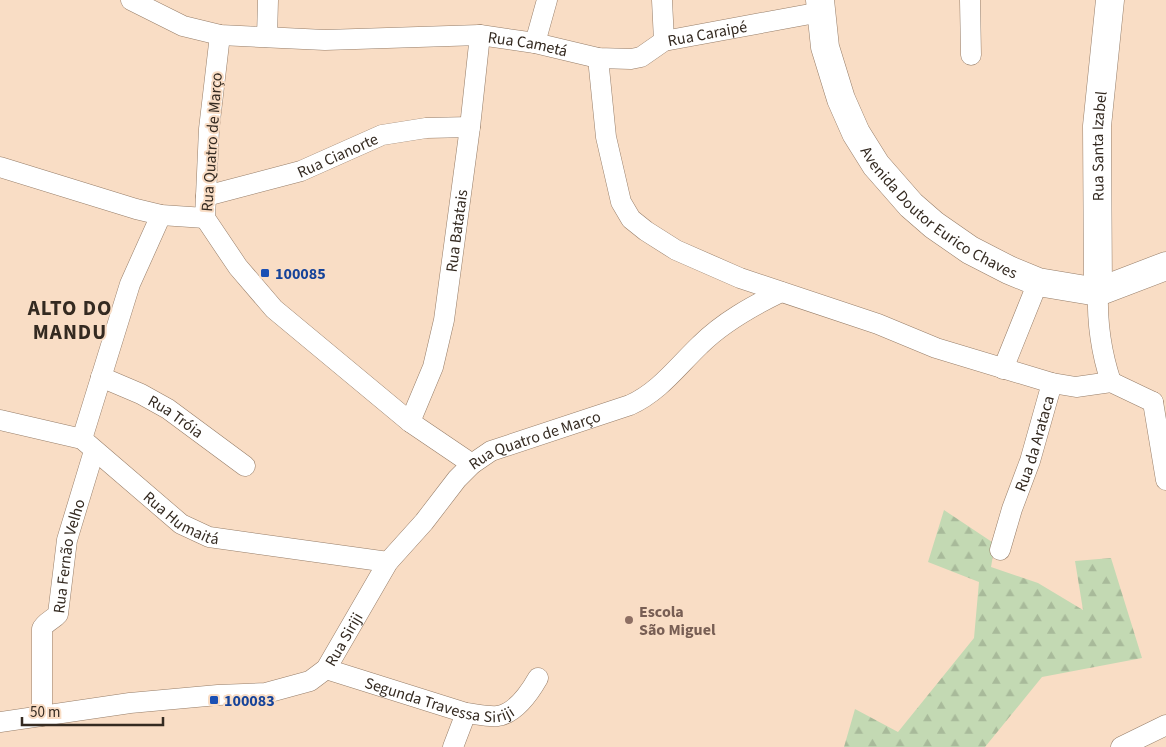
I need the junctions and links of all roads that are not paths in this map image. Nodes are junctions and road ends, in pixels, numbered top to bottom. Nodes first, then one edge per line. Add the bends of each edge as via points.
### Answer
1 (131, 0) edge
2 (268, 0) edge
3 (547, 0) edge
4 (662, 0) edge
5 (970, 0) edge
6 (1110, 0) edge
7 (820, 6) edge
8 (480, 35) junction
9 (220, 36) junction
10 (267, 37) junction
11 (664, 41) junction
12 (534, 43) junction
13 (971, 55) dead end
14 (598, 58) junction
15 (470, 127) junction
16 (0, 167) edge
17 (206, 196) junction
18 (161, 215) junction
19 (205, 218) junction
20 (1166, 266) edge
21 (1038, 282) junction
22 (781, 292) junction
23 (1098, 292) junction
24 (1003, 369) junction
25 (101, 377) junction
26 (1111, 382) junction
27 (1052, 383) junction
28 (1160, 396) edge
29 (0, 420) edge
30 (410, 422) junction
31 (88, 445) junction
32 (472, 464) junction
33 (246, 466) dead end
34 (1166, 480) edge
35 (1000, 550) dead end
36 (388, 562) junction
37 (326, 668) junction
38 (538, 678) dead end
39 (466, 713) junction
40 (42, 716) junction
41 (0, 722) edge
42 (1166, 725) edge
43 (453, 747) edge
44 (1121, 747) edge

1 - 9 street, Rua Cametá via 183,26
2 - 10 street
3 - 12 street
4 - 11 street
5 - 13 street
6 - 23 street, Rua Santa Izabel via 1097,126
7 - 11 street, Rua Caraipé
7 - 21 street, Avenida Doutor Eurico Chaves via 826,47 841,99 876,165 910,206 934,225 970,250
8 - 10 street, Rua Cametá via 324,40
8 - 12 street, Rua Cametá
8 - 15 street, Rua Batatais
9 - 10 street, Rua Cametá
9 - 17 street, Rua Quatro de Março via 209,129
11 - 14 street, Rua Caraipé via 641,57
12 - 14 street, Rua Cametá
14 - 22 street via 608,144 620,202 631,219 676,250
15 - 17 street, Rua Cianorte via 419,129 382,136 301,170
15 - 30 street, Rua Batatais via 444,320 433,367
16 - 18 street
17 - 19 street, Rua Quatro de Março
18 - 19 street
18 - 25 street, Rua Fernão Velho via 130,284
19 - 30 street, Rua Quatro de Março via 238,267 274,309
20 - 23 street
21 - 23 street, Avenida Doutor Eurico Chaves
21 - 24 street
22 - 24 street
22 - 32 street, Rua Quatro de Março via 733,319 701,344 659,388 645,398 491,451
23 - 26 street via 1097,319
24 - 27 street, Rua da Arataca
25 - 31 street, Rua Fernão Velho
25 - 33 street, Rua Tróia via 168,409
26 - 27 street via 1076,387
26 - 28 street
27 - 35 street, Rua da Arataca
28 - 34 street
29 - 31 street, Rua Humaitá
30 - 32 street, Rua Quatro de Março
31 - 36 street, Rua Humaitá via 181,524 209,537
31 - 40 street, Rua Fernão Velho via 67,540 58,614 42,629
32 - 36 street, Rua Siriji
36 - 37 street, Rua Siriji
37 - 39 street, Segunda Travessa Siriji
37 - 40 street, Rua Siriji via 310,681 266,693 130,704
38 - 39 street, Segunda Travessa Siriji via 511,710 499,716
39 - 43 street
40 - 41 street, Rua Siriji
42 - 44 street

